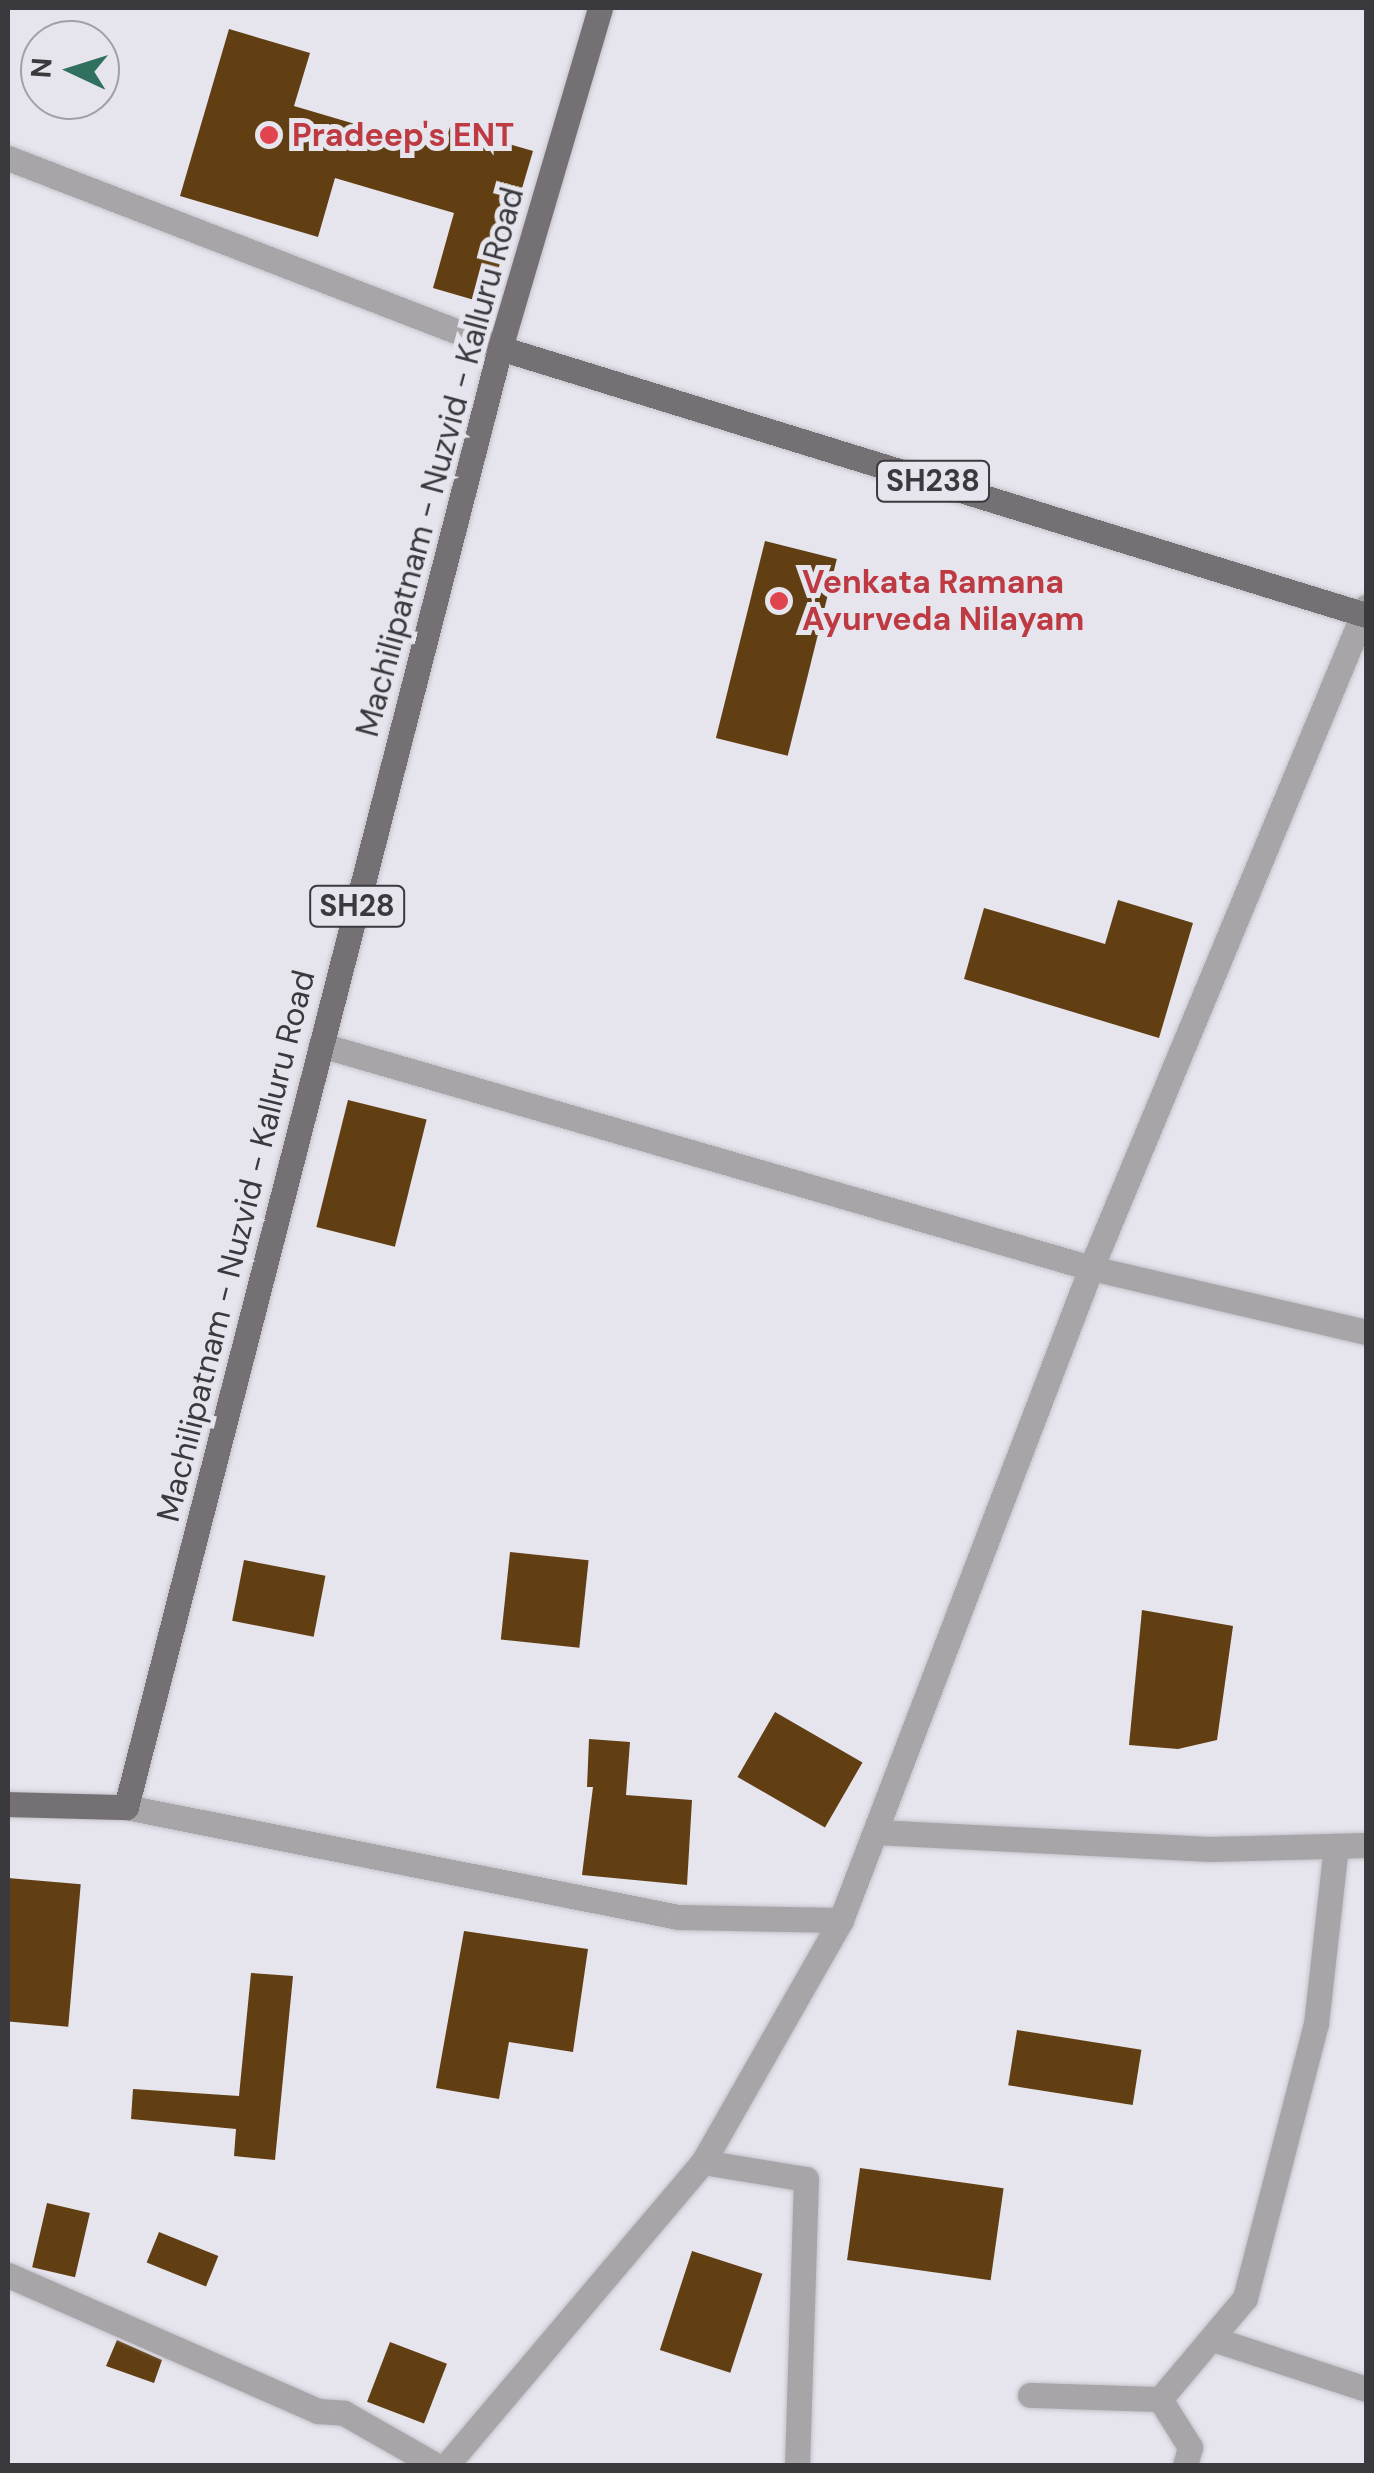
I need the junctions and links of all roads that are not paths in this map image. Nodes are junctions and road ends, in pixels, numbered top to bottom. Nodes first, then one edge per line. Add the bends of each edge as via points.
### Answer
1 (600, 8) edge
2 (8, 158) edge
3 (500, 348) junction
4 (1366, 612) edge
5 (322, 1045) junction
6 (1092, 1268) junction
7 (1366, 1332) edge
8 (8, 1804) edge
9 (126, 1808) junction
10 (876, 1832) junction
11 (1366, 1844) edge
12 (1336, 1846) junction
13 (841, 1920) junction
14 (703, 2162) junction
15 (8, 2275) edge
16 (1216, 2340) junction
17 (1366, 2389) edge
18 (1030, 2396) dead end
19 (1160, 2399) junction
20 (438, 2466) edge
21 (446, 2466) edge
22 (797, 2466) edge
23 (1185, 2466) edge

1 - 3 main road, Machilipatnam - Nuzvid - Kalluru Road / SH28
2 - 3 street
3 - 4 main road, SH238
3 - 5 main road, Machilipatnam - Nuzvid - Kalluru Road / SH28
4 - 6 street
5 - 6 street
5 - 9 main road, Machilipatnam - Nuzvid - Kalluru Road / SH28
6 - 7 street
6 - 10 street
8 - 9 main road
9 - 13 street via 678,1917
10 - 12 street via 1210,1849
10 - 13 street
11 - 12 street
12 - 16 street via 1316,2024 1245,2298
13 - 14 street
14 - 21 street
14 - 22 street via 806,2179
15 - 20 street via 318,2412 344,2413
16 - 17 street
16 - 19 street
18 - 19 street
19 - 23 street via 1190,2447

